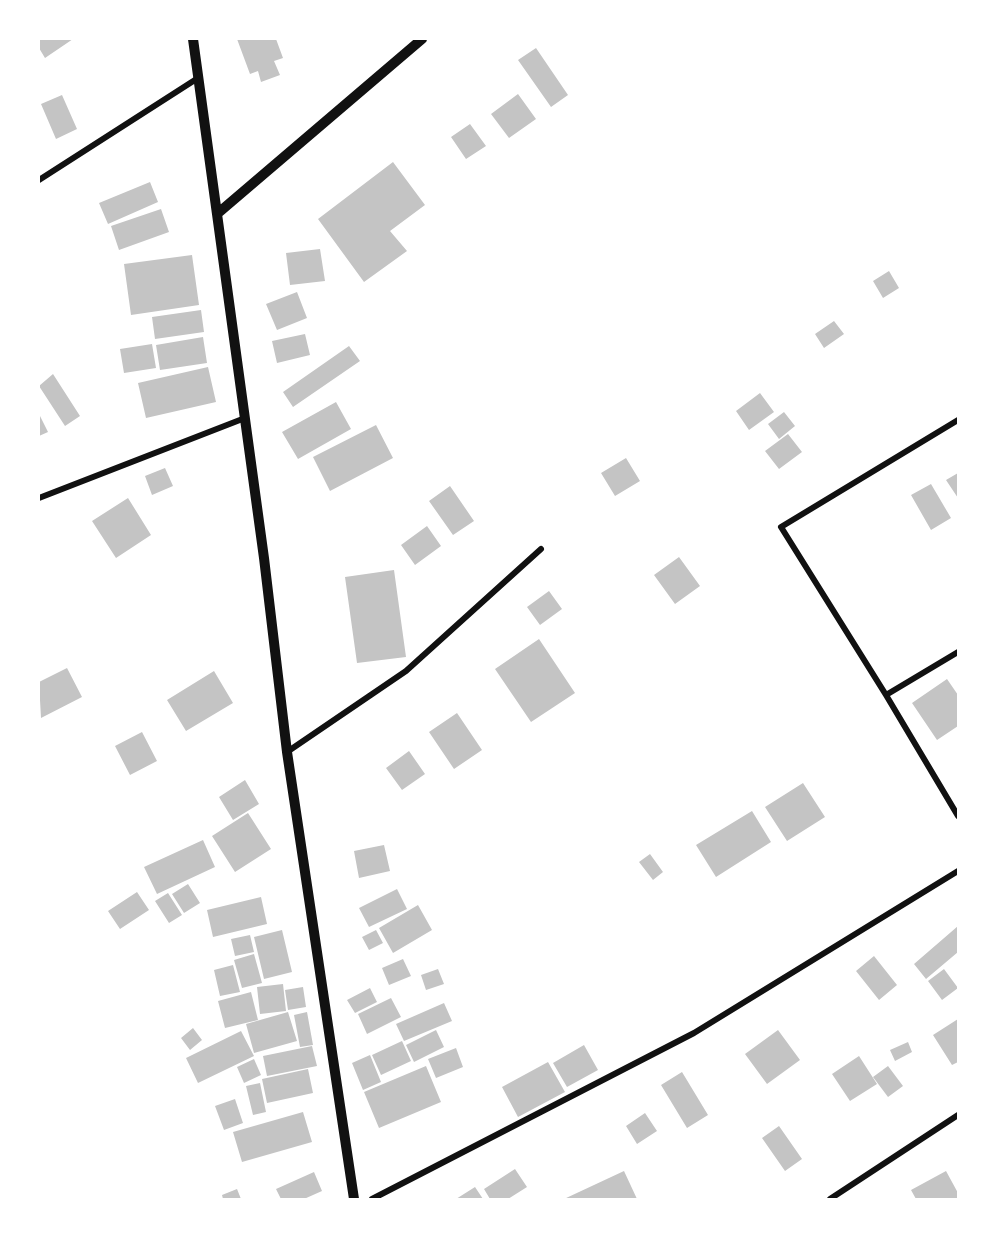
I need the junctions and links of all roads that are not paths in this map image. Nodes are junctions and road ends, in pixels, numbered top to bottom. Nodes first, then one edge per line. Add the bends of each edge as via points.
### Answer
1 (193, 39) edge
2 (422, 39) edge
3 (198, 78) junction
4 (39, 180) edge
5 (217, 214) junction
6 (245, 418) junction
7 (958, 420) edge
8 (39, 498) edge
9 (541, 549) dead end
10 (958, 652) edge
11 (886, 694) junction
12 (287, 752) junction
13 (958, 816) edge
14 (958, 872) edge
15 (958, 1115) edge
16 (354, 1199) edge
17 (372, 1199) edge
18 (830, 1199) edge

1 - 3 street
2 - 5 street
3 - 4 street
3 - 5 street
5 - 6 street
6 - 8 street
6 - 12 street
7 - 11 street via 781,527
9 - 12 street via 406,671
10 - 11 street
11 - 13 street
12 - 16 street
14 - 17 street via 694,1033
15 - 18 street

